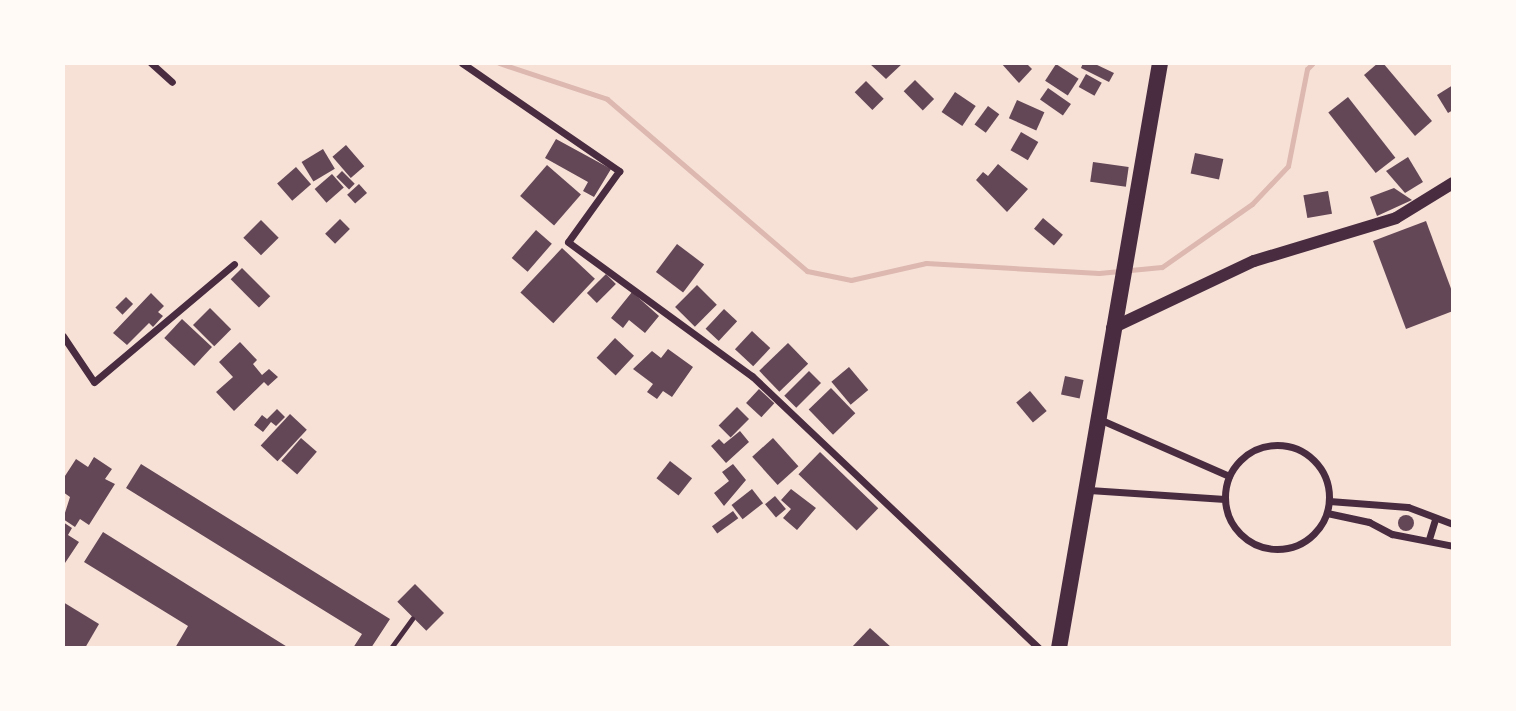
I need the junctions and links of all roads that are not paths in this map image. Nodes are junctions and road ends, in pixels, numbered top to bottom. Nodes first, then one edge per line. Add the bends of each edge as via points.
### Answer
1 (150, 63) edge
2 (462, 63) edge
3 (1160, 63) edge
4 (172, 82) dead end
5 (1453, 183) edge
6 (234, 264) dead end
7 (1112, 328) junction
8 (63, 336) edge
9 (1099, 419) junction
10 (1229, 476) junction
11 (1088, 490) junction
12 (1225, 499) junction
13 (1329, 501) junction
14 (1327, 513) junction
15 (1435, 519) junction
16 (1453, 524) edge
17 (1429, 539) junction
18 (1453, 547) edge
19 (412, 619) dead end
20 (391, 648) edge
21 (1039, 648) edge
22 (1059, 648) edge

1 - 4 street
2 - 21 street via 619,171 568,242 752,376
3 - 7 main road
5 - 7 street via 1396,218 1254,261
6 - 8 street via 94,382
7 - 9 main road
9 - 10 street
9 - 11 main road
10 - 12 street
10 - 13 street via 1237,463 1262,447 1292,446 1326,475
11 - 12 street
11 - 22 main road
12 - 14 street via 1237,530 1266,548 1299,545 1314,535
13 - 14 street
13 - 15 street via 1408,508
14 - 17 street via 1369,522 1392,534
15 - 16 street
15 - 17 street
17 - 18 street
19 - 20 lane

